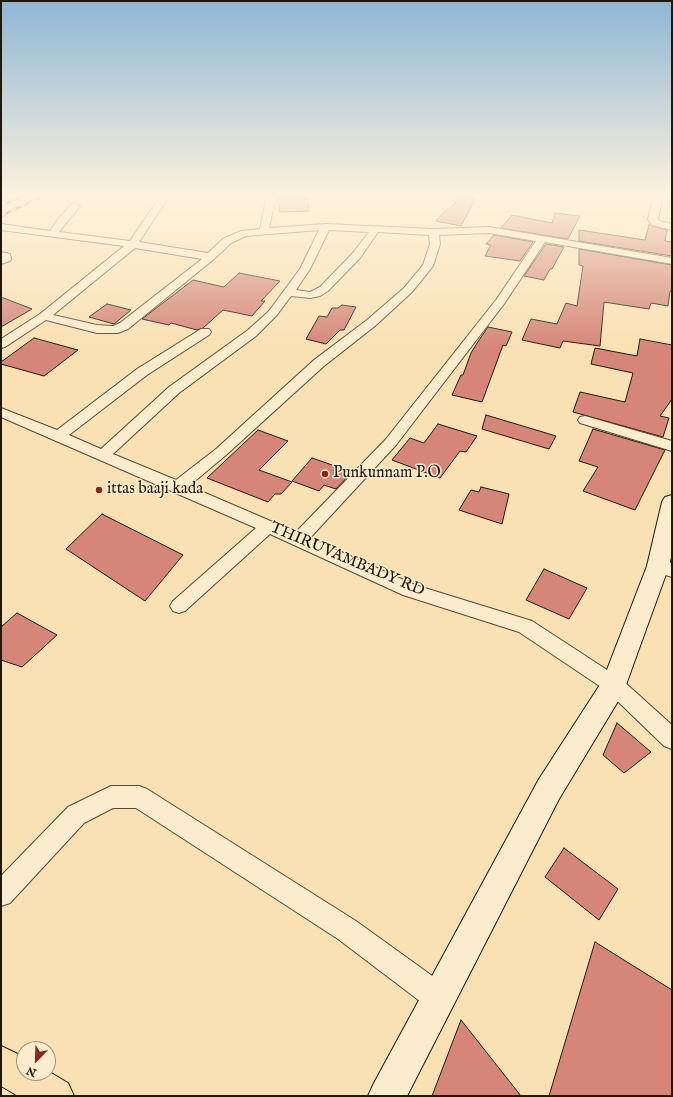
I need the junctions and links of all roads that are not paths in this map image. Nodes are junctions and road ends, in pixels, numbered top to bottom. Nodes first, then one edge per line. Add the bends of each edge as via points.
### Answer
1 (129, 246) edge
2 (147, 246) edge
3 (221, 246) edge
4 (316, 246) edge
5 (363, 246) edge
6 (435, 246) edge
7 (537, 246) edge
8 (589, 246) edge
9 (1, 255) edge
10 (210, 257) junction
11 (1, 260) edge
12 (672, 261) edge
13 (289, 292) junction
14 (44, 316) junction
15 (205, 332) dead end
16 (1, 344) edge
17 (1, 412) edge
18 (585, 420) dead end
19 (59, 436) junction
20 (672, 446) edge
21 (103, 455) junction
22 (177, 487) junction
23 (672, 502) edge
24 (268, 527) junction
25 (299, 540) junction
26 (665, 568) edge
27 (179, 606) dead end
28 (614, 685) junction
29 (672, 739) edge
30 (1, 894) edge
31 (439, 998) junction
32 (1, 1065) edge
33 (55, 1096) edge
34 (387, 1096) edge

1 - 14 street
2 - 10 street
3 - 10 street
4 - 13 street
5 - 13 street via 316,294
6 - 22 street via 428,266 408,290 371,323 319,362 221,452
7 - 25 street via 500,302 390,442
8 - 12 street
9 - 11 street via 6,256 6,259
10 - 14 street via 124,326 114,330 97,329
13 - 21 street via 273,313 252,333 174,390
14 - 16 street
15 - 19 street via 142,372
17 - 19 street, THIRUVAMBADY RD
18 - 20 street
19 - 21 street, THIRUVAMBADY RD
21 - 22 street, THIRUVAMBADY RD
22 - 24 street, THIRUVAMBADY RD
23 - 26 street
24 - 25 street, THIRUVAMBADY RD
24 - 27 street
25 - 28 street, THIRUVAMBADY RD via 409,590 525,626
26 - 28 street
28 - 29 street, THIRUVAMBADY RD
28 - 31 street via 549,789
30 - 31 street via 76,815 111,797 139,797 347,930
31 - 34 street
32 - 33 main road

